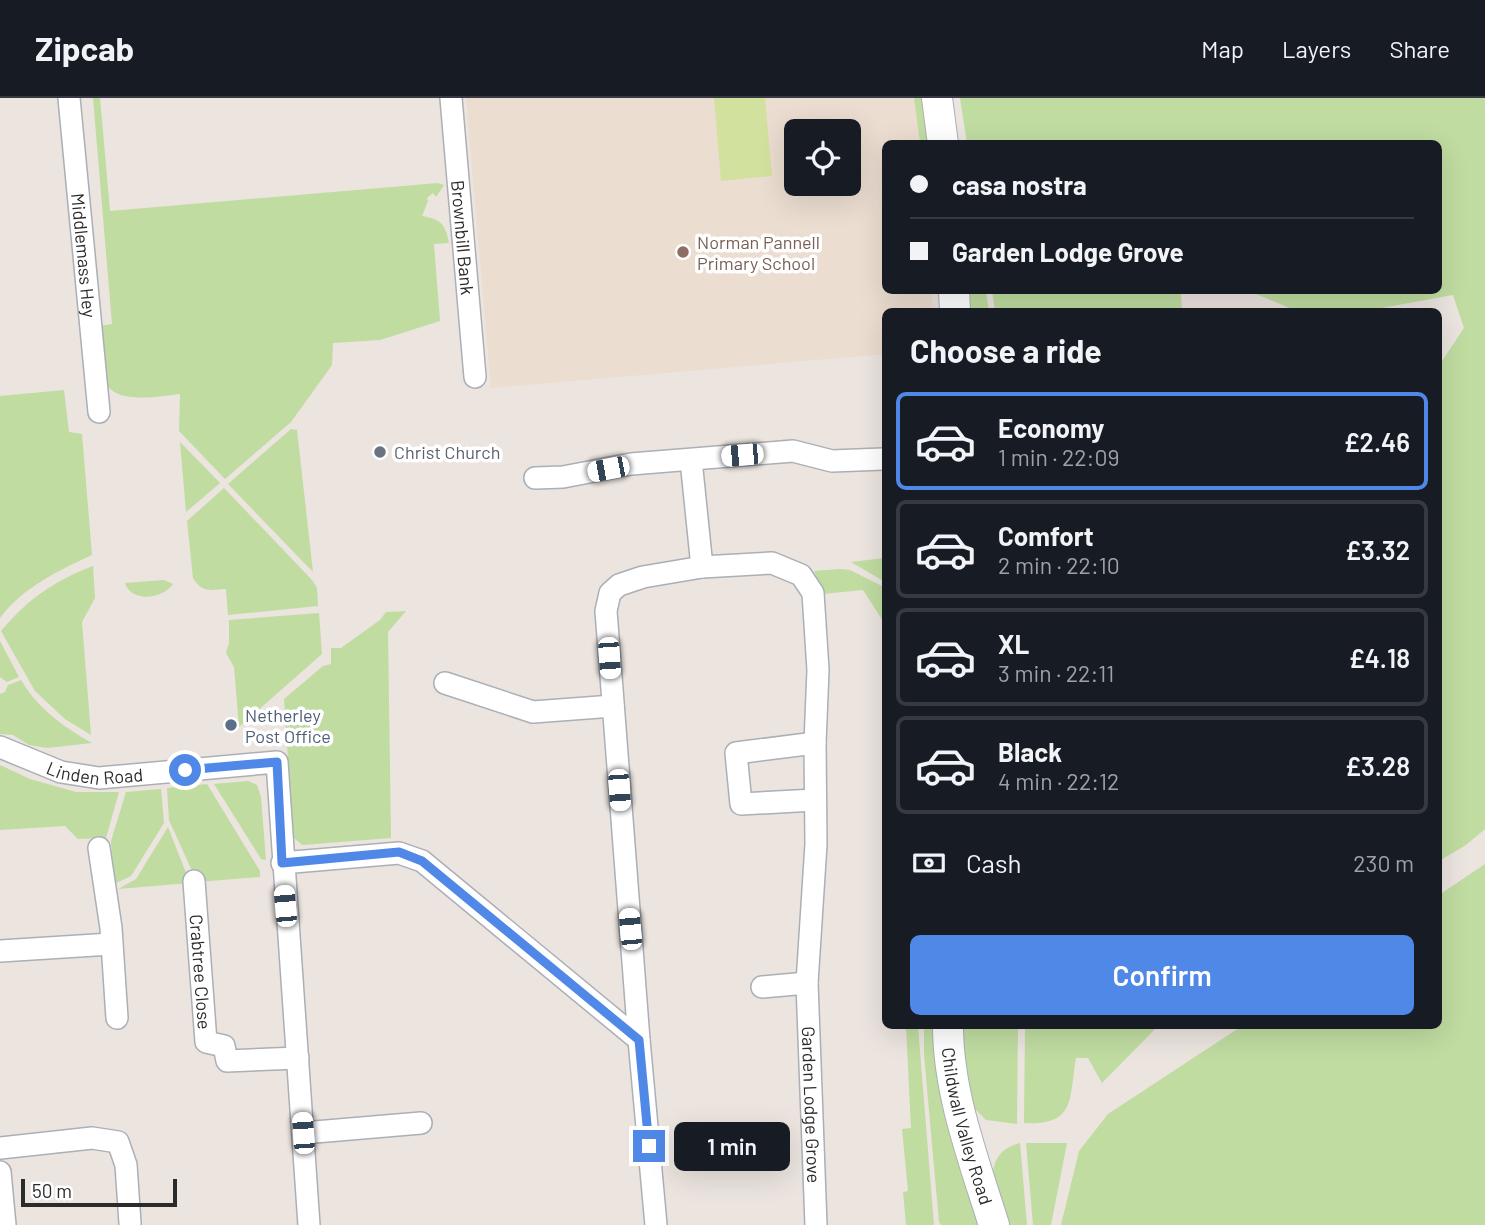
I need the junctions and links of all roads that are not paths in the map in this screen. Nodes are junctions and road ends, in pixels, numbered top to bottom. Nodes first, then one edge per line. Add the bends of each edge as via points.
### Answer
1 (69, 98) edge
2 (451, 98) edge
3 (937, 98) edge
4 (942, 140) edge
5 (475, 377) dead end
6 (99, 412) dead end
7 (882, 459) edge
8 (691, 460) junction
9 (535, 478) dead end
10 (702, 567) junction
11 (445, 683) dead end
12 (613, 706) junction
13 (815, 743) junction
14 (0, 747) edge
15 (816, 800) junction
16 (99, 848) dead end
17 (282, 863) junction
18 (194, 881) dead end
19 (111, 944) junction
20 (0, 951) edge
21 (807, 983) junction
22 (762, 988) dead end
23 (117, 1018) dead end
24 (948, 1029) edge
25 (639, 1040) junction
26 (298, 1058) junction
27 (421, 1123) dead end
28 (303, 1133) junction
29 (0, 1148) edge
30 (0, 1172) edge
31 (130, 1223) dead end
32 (5, 1225) edge
33 (309, 1225) edge
34 (656, 1225) edge
35 (817, 1225) edge
36 (994, 1225) edge

1 - 6 street, Middlemass Hey
2 - 5 street, Brownbill Bank
3 - 4 main road
7 - 8 street via 832,461 793,451
8 - 9 street
8 - 10 street
10 - 12 street, Garden Lodge Grove via 643,577 610,593 606,611
10 - 13 street, Garden Lodge Grove via 772,563 801,575 813,593 818,670
11 - 12 street via 533,712
12 - 25 street, Garden Lodge Grove
13 - 15 street, Garden Lodge Grove
13 - 15 street via 736,753 741,804
14 - 17 street, Linden Road via 61,772 99,778 277,762
15 - 21 street, Garden Lodge Grove
16 - 19 street
17 - 25 street via 399,852 422,861
17 - 26 street
18 - 26 street, Crabtree Close via 206,1042 224,1046 228,1060
19 - 20 street
19 - 23 street
21 - 22 street
21 - 35 street, Garden Lodge Grove
24 - 36 main road, Childwall Valley Road via 955,1094
25 - 34 street, Garden Lodge Grove
26 - 28 street
27 - 28 street
28 - 33 street
29 - 31 street via 92,1138 118,1142 126,1165
30 - 32 street

